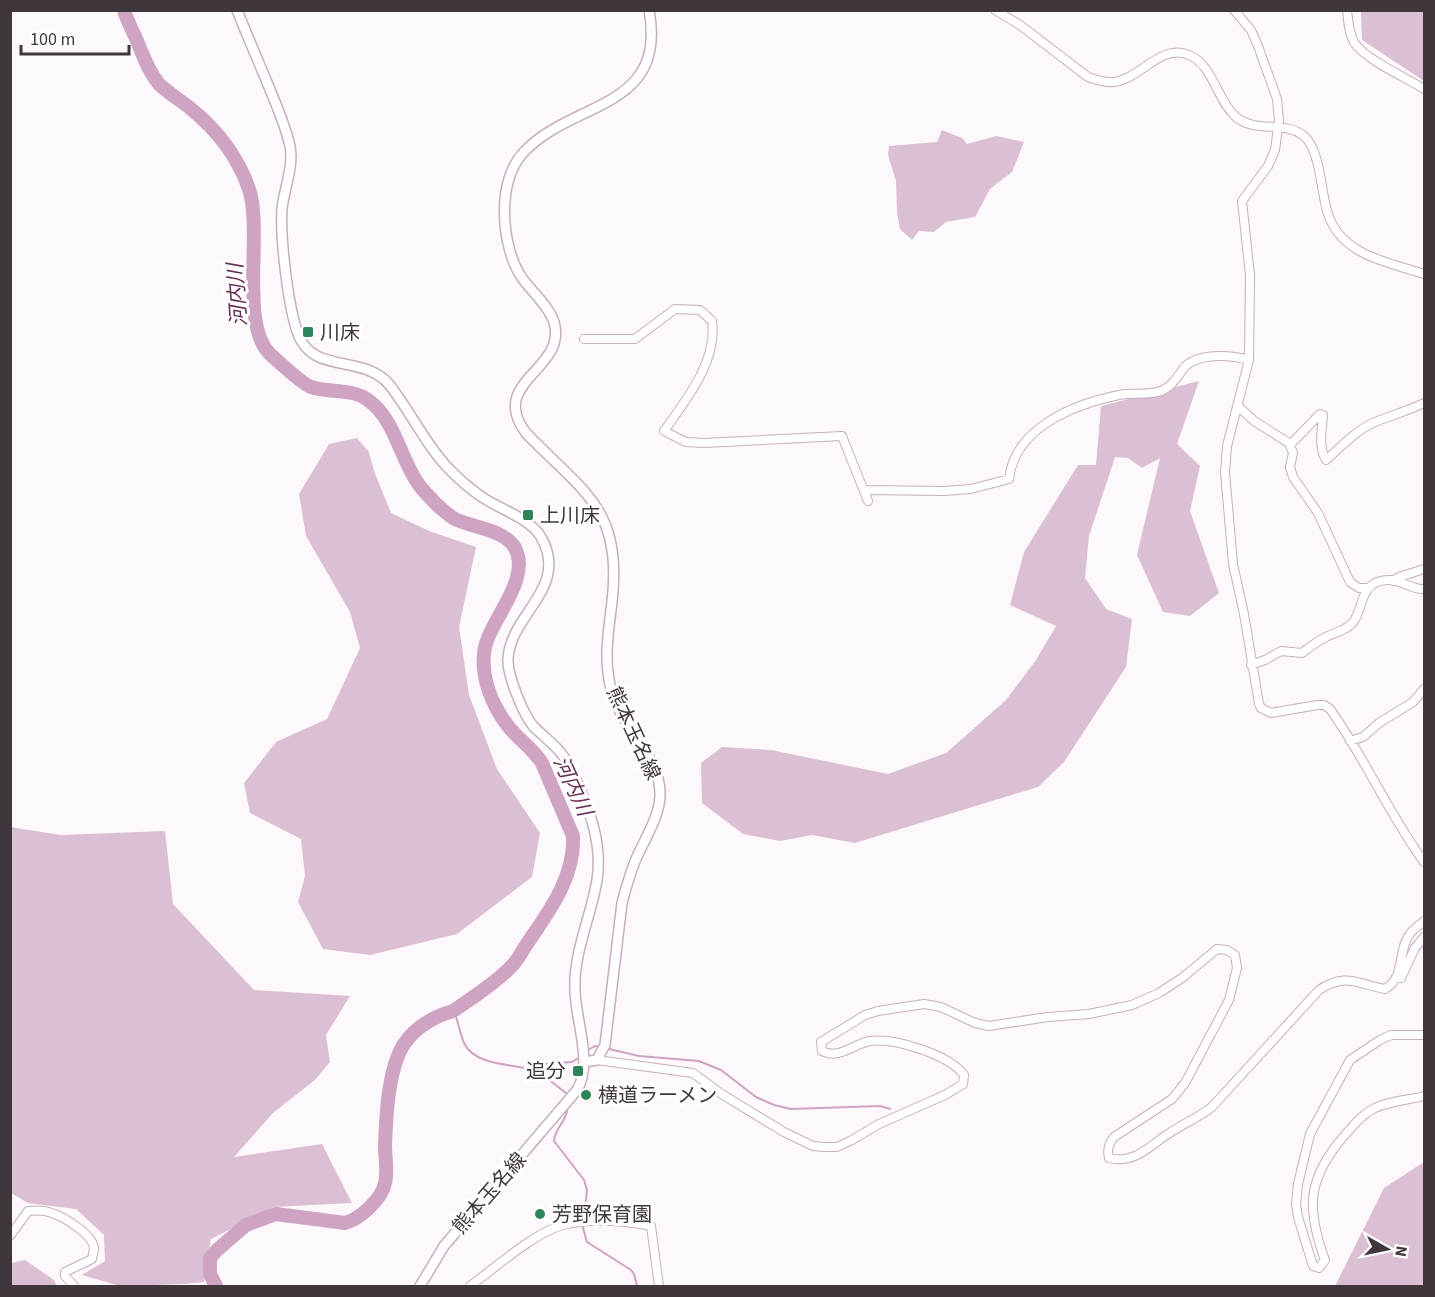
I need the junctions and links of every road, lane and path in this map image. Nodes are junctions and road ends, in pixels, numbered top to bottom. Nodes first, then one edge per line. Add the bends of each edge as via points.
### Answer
1 (237, 10) edge
2 (649, 10) edge
3 (995, 10) edge
4 (1234, 10) edge
5 (1347, 10) edge
6 (1425, 89) edge
7 (1279, 128) junction
8 (1425, 274) edge
9 (584, 339) dead end
10 (1249, 360) junction
11 (1425, 403) edge
12 (1238, 406) junction
13 (1290, 445) junction
14 (865, 490) junction
15 (868, 501) dead end
16 (1425, 569) edge
17 (1393, 581) junction
18 (1369, 588) junction
19 (1425, 589) edge
20 (1251, 665) junction
21 (1425, 689) edge
22 (1350, 741) junction
23 (1425, 862) edge
24 (1425, 921) edge
25 (1425, 937) edge
26 (1397, 977) junction
27 (1425, 1035) edge
28 (597, 1060) junction
29 (584, 1062) junction
30 (1425, 1096) edge
31 (10, 1236) edge
32 (74, 1287) edge
33 (420, 1287) edge
34 (470, 1287) edge
35 (659, 1287) edge

1 - 29 main road via 290,148 282,227 298,335 320,358 382,377 447,467 479,495 533,527 546,549 546,583 515,635 508,659 514,688 530,722 562,753 572,769 597,840 597,878 574,990
2 - 28 main road, 熊本玉名線 via 653,38 648,63 641,74 626,90 534,142 514,164 505,197 511,255 550,315 555,334 550,352 517,394 517,421 579,484 609,532 614,570 605,657 607,673 613,696 655,770 659,785 657,810 622,903 605,1045
3 - 7 street via 1088,77 1100,81 1125,80 1164,55 1188,55 1206,70 1236,118 1254,126
4 - 7 street via 1258,45 1276,99
5 - 6 street via 1351,35 1358,48
7 - 8 street via 1302,135 1310,144 1329,215 1340,236 1372,257
7 - 10 street via 1268,166 1242,201 1250,275
9 - 14 street via 635,339 675,309 700,310 713,327 708,359 664,431 686,442 704,443 842,436
10 - 12 street
10 - 14 street via 1197,359 1158,393 1118,395 1082,404 1030,436 1013,459 1009,479 971,489
11 - 13 street via 1374,423 1326,460 1321,438 1323,415
12 - 13 street
12 - 20 street via 1227,446 1226,472 1233,564
13 - 18 street via 1293,477 1318,513 1350,582 1359,588
14 - 15 street
16 - 17 street
17 - 18 street via 1382,581
17 - 19 street
18 - 20 street via 1356,618 1347,627 1302,653 1281,651
20 - 22 street via 1262,708 1271,713 1324,705
21 - 22 street via 1363,737
22 - 23 street via 1408,841
24 - 26 street via 1410,933
25 - 26 street via 1415,948 1401,978
26 - 28 street via 1385,989 1353,980 1329,983 1212,1107 1144,1153 1119,1160 1109,1158 1109,1143 1172,1099 1185,1083 1229,1000 1237,968 1235,955 1227,950 1217,949 1159,993 1132,1005 1089,1014 989,1026 941,1006 924,1004 865,1015 821,1042 822,1051 837,1054 870,1041 903,1044 956,1065 964,1075 963,1084 837,1147 813,1146 784,1132 693,1073
27 - 30 street via 1391,1035 1350,1059 1310,1134 1296,1204 1313,1266 1319,1268 1325,1260 1311,1208 1329,1153 1356,1122 1376,1107
28 - 29 main road
29 - 33 main road, 熊本玉名線 via 583,1080 577,1090 444,1246
31 - 32 street via 28,1211 36,1210 52,1212 85,1233 94,1250 92,1259 65,1272
34 - 35 street via 537,1238 561,1225 585,1222 651,1227

